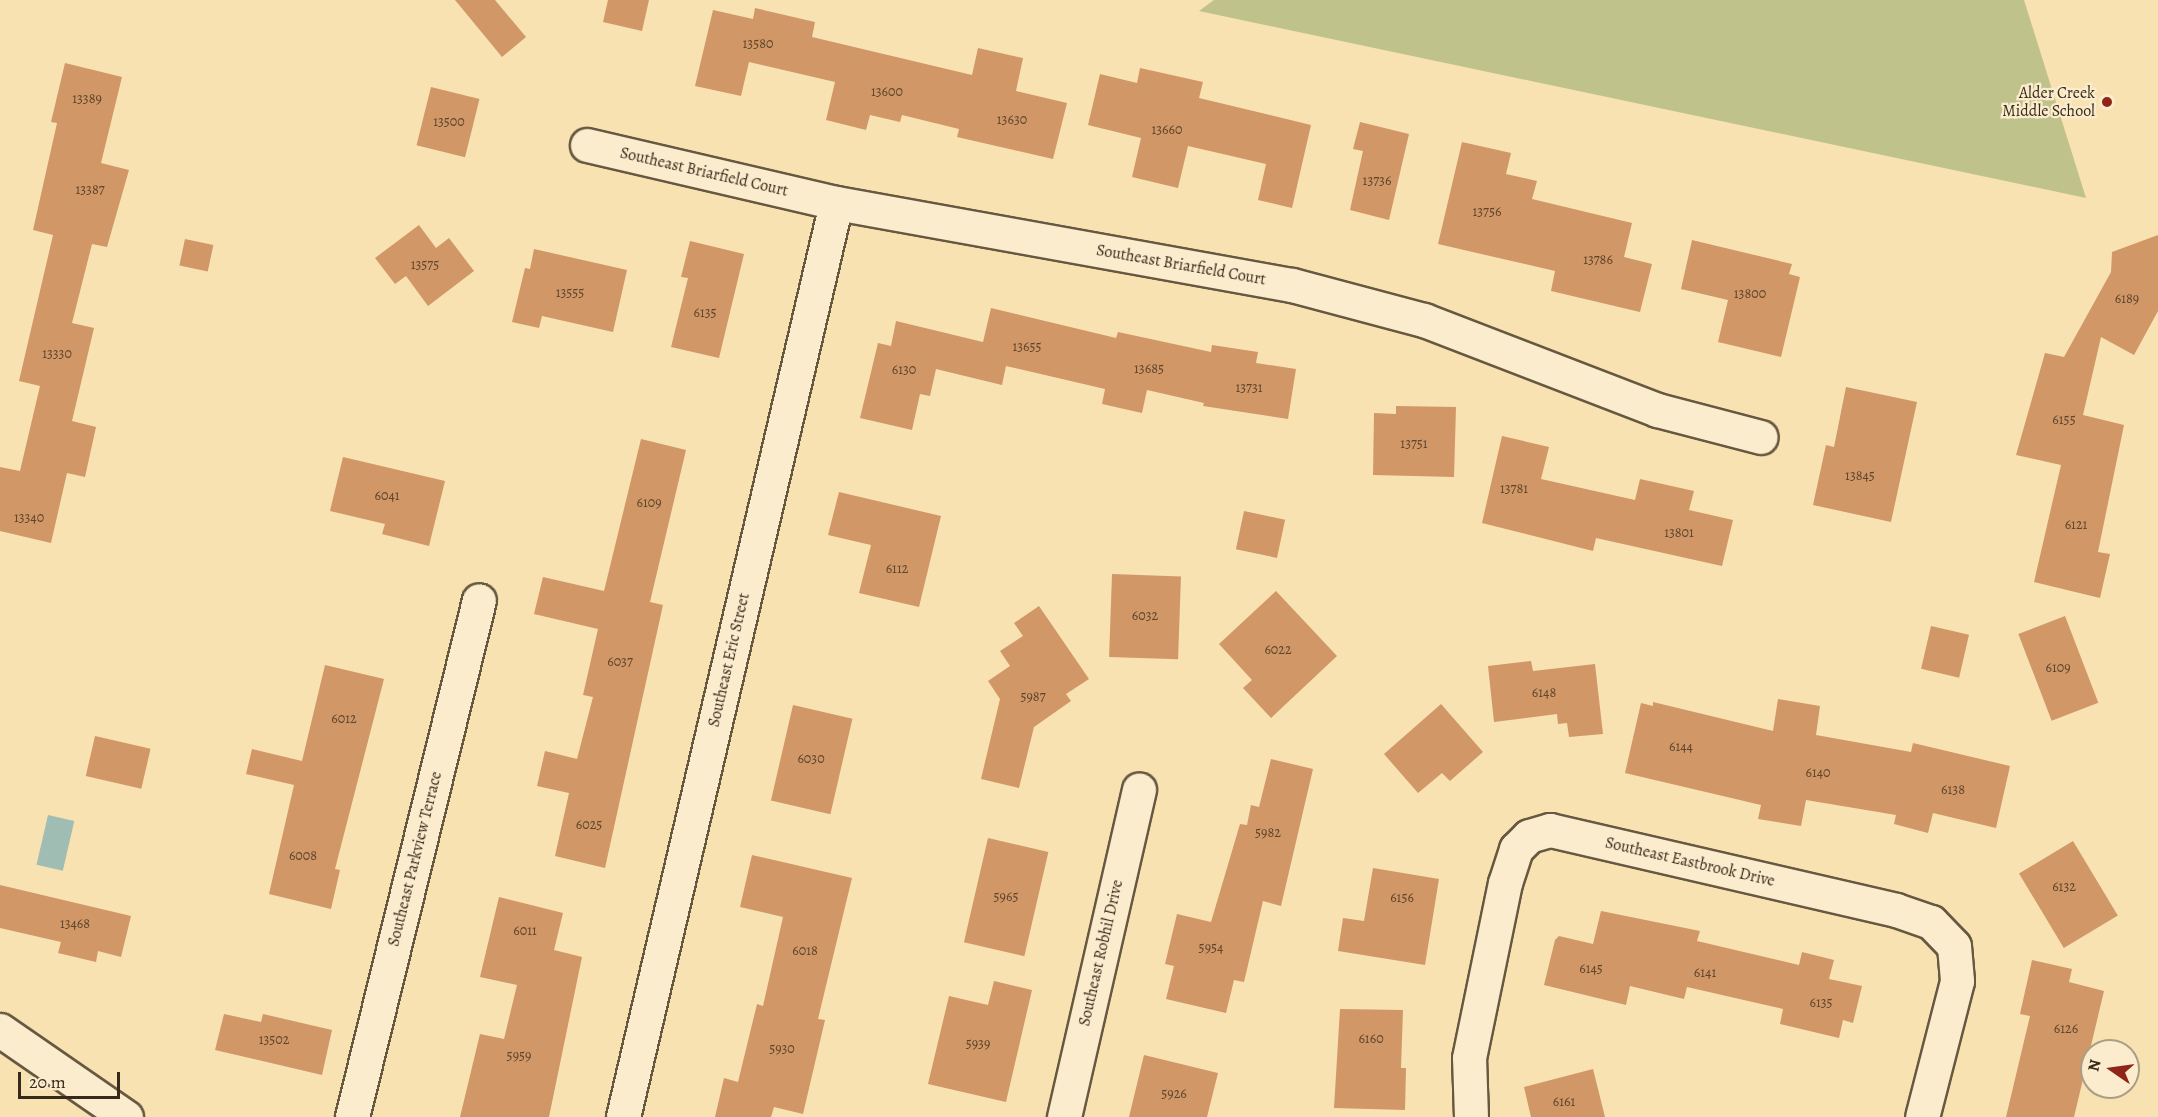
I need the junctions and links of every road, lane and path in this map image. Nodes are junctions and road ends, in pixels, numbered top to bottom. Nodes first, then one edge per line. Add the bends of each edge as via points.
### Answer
1 (587, 145) dead end
2 (836, 203) junction
3 (1761, 436) dead end
4 (479, 600) dead end
5 (1139, 789) dead end
6 (0, 1030) edge
7 (126, 1117) edge
8 (352, 1117) edge
9 (623, 1117) edge
10 (1064, 1117) edge
11 (1471, 1117) edge
12 (1922, 1117) edge

1 - 2 street, Southeast Briarfield Court
2 - 3 street, Southeast Briarfield Court via 1292,285 1424,320 1657,410
2 - 9 street, Southeast Eric Street
4 - 8 street, Southeast Parkview Terrace
5 - 10 street, Southeast Robhil Drive
6 - 7 street
11 - 12 street, Southeast Eastbrook Drive via 1469,1058 1505,883 1516,849 1529,836 1550,830 1896,910 1931,922 1954,946 1957,981

